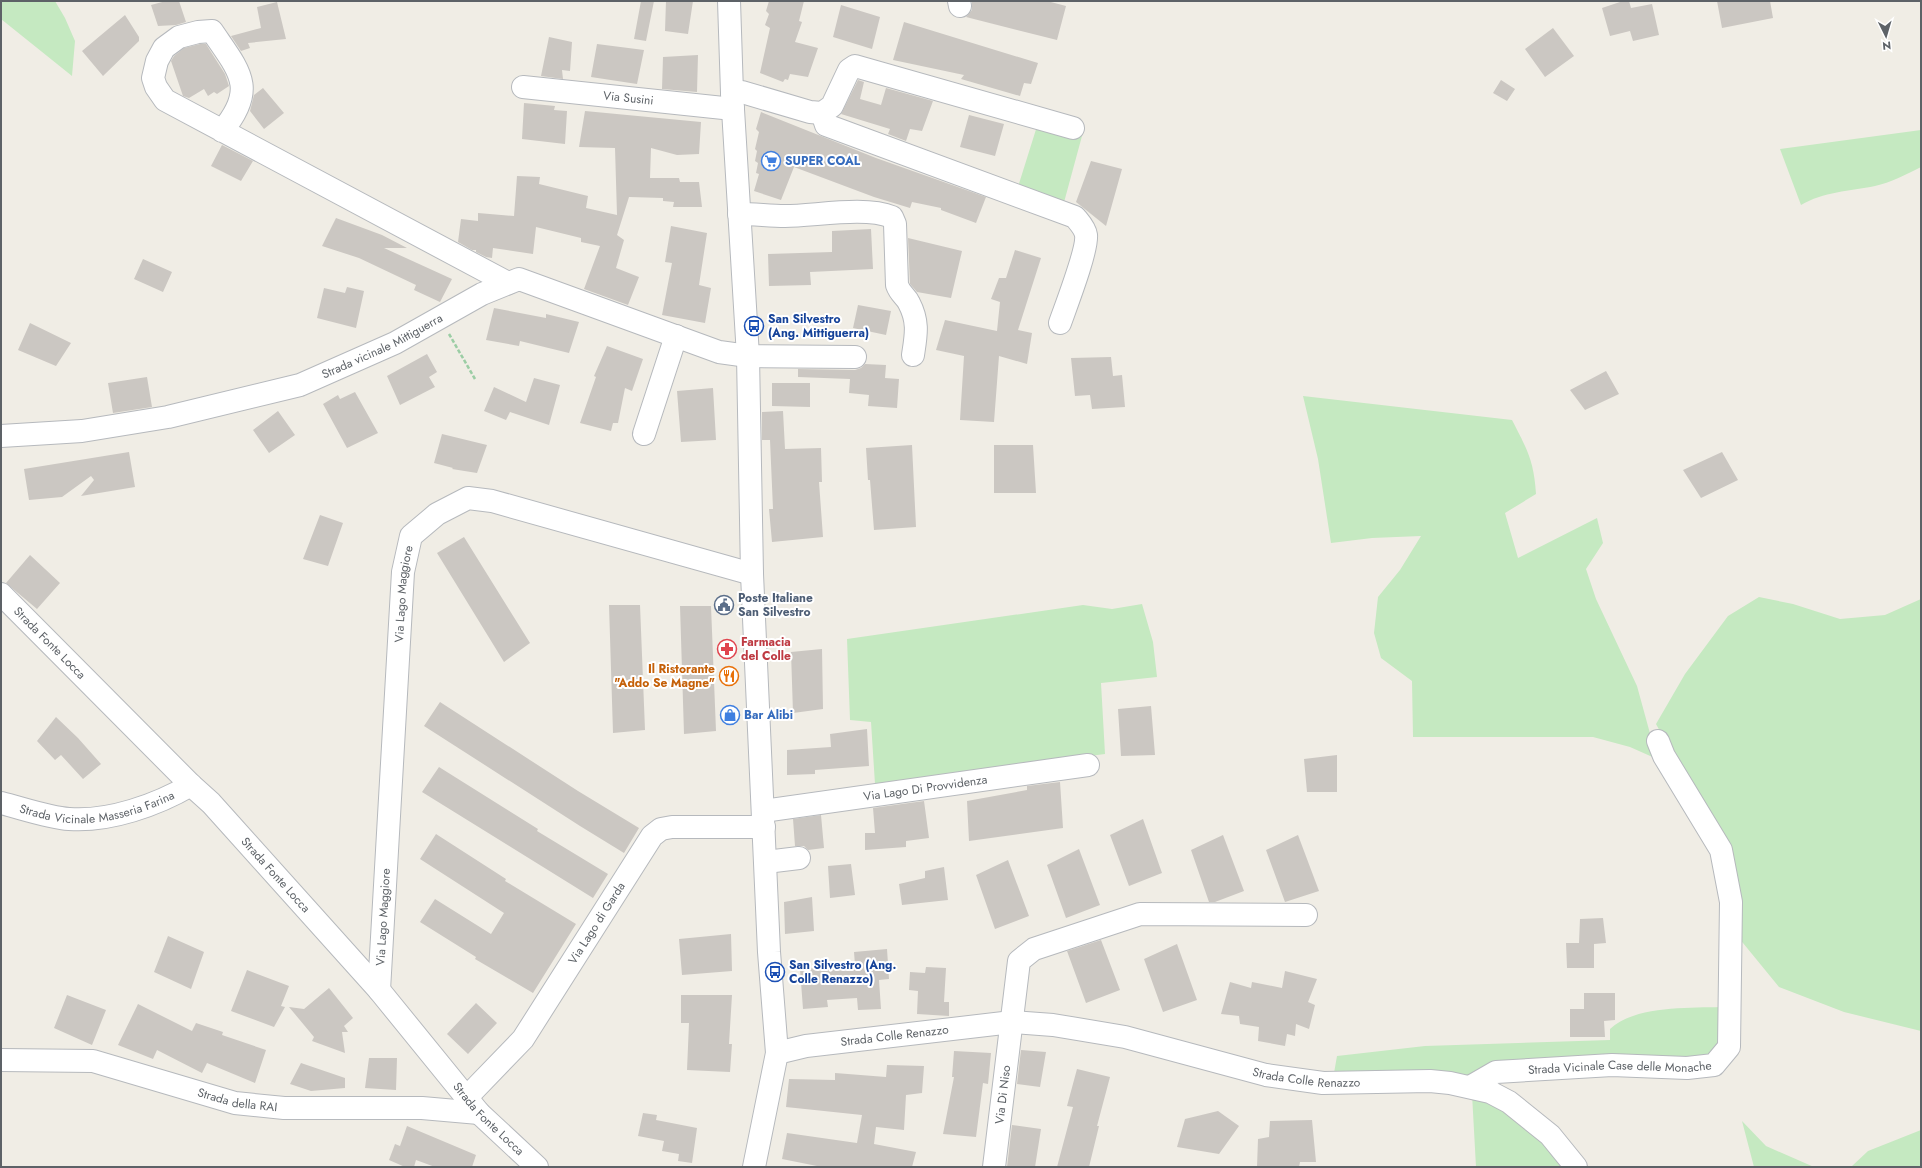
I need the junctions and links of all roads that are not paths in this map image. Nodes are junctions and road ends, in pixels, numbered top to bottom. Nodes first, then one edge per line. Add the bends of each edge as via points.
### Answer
1 (729, 1) edge
2 (523, 87) dead end
3 (733, 101) junction
4 (822, 112) junction
5 (1073, 128) dead end
6 (222, 131) junction
7 (739, 214) junction
8 (508, 284) junction
9 (1060, 322) dead end
10 (676, 336) junction
11 (913, 355) dead end
12 (748, 356) junction
13 (855, 357) dead end
14 (644, 434) dead end
15 (1, 436) edge
16 (752, 574) junction
17 (1, 594) edge
18 (1658, 741) dead end
19 (1088, 765) dead end
20 (191, 785) junction
21 (1, 803) edge
22 (764, 819) junction
23 (799, 858) dead end
24 (766, 862) junction
25 (1306, 915) dead end
26 (379, 990) junction
27 (1012, 1022) junction
28 (777, 1053) junction
29 (1, 1060) edge
30 (1470, 1087) junction
31 (473, 1105) junction
32 (537, 1167) edge
33 (754, 1167) edge
34 (994, 1167) edge
35 (1576, 1167) edge

1 - 3 street
2 - 3 street, Via Susini
3 - 4 street, Via Susini via 742,92 810,112
3 - 7 street
4 - 5 street via 832,106 849,70 855,66
4 - 9 street via 826,125 1074,217 1082,224 1086,235
6 - 6 street via 165,100 156,88 153,78 157,61 164,48 179,37 198,32 212,32 237,69 243,87 242,99
6 - 8 street
7 - 11 street via 786,216 837,212 883,213 892,217 896,224 897,285 900,293 909,302 917,328
7 - 12 street
8 - 10 street, Strada vicinale Mittiguerra via 519,279
8 - 15 street, Strada vicinale Mittiguerra via 482,294 395,343 300,385 168,417 82,430
10 - 12 street, Strada vicinale Mittiguerra via 719,352
10 - 14 street
12 - 13 street, Strada vicinale Mittiguerra
12 - 16 street
16 - 22 street
16 - 26 street, Via Lago Maggiore via 492,501 468,498 437,514 411,536 403,572
17 - 20 street, Strada Fonte Locca
18 - 30 street, Strada Vicinale Case delle Monache via 1664,756 1721,850 1731,902 1730,1047 1714,1065 1687,1068 1612,1065 1496,1072
19 - 22 street, Via Lago Di Provvidenza
20 - 21 street, Strada Vicinale Masseria Farina via 169,798 101,819 68,819
20 - 26 street, Strada Fonte Locca via 211,802
22 - 24 street
22 - 31 street, Via Lago di Garda via 672,827 661,829 652,836 523,1039
23 - 24 street
24 - 28 street via 769,952
25 - 27 street via 1140,914 1034,949 1019,962
26 - 31 street, Strada Fonte Locca
27 - 28 street, Strada Colle Renazzo via 806,1046
27 - 30 street, Strada Colle Renazzo via 1053,1025 1125,1037 1266,1075 1323,1083 1430,1081
27 - 34 street, Via Di Niso
28 - 33 street
29 - 31 street, Strada della RAI via 93,1061 235,1103 284,1108 422,1108
30 - 35 street, Strada Colle Renazzo via 1490,1092 1509,1102 1550,1135
31 - 32 street, Strada Fonte Locca

